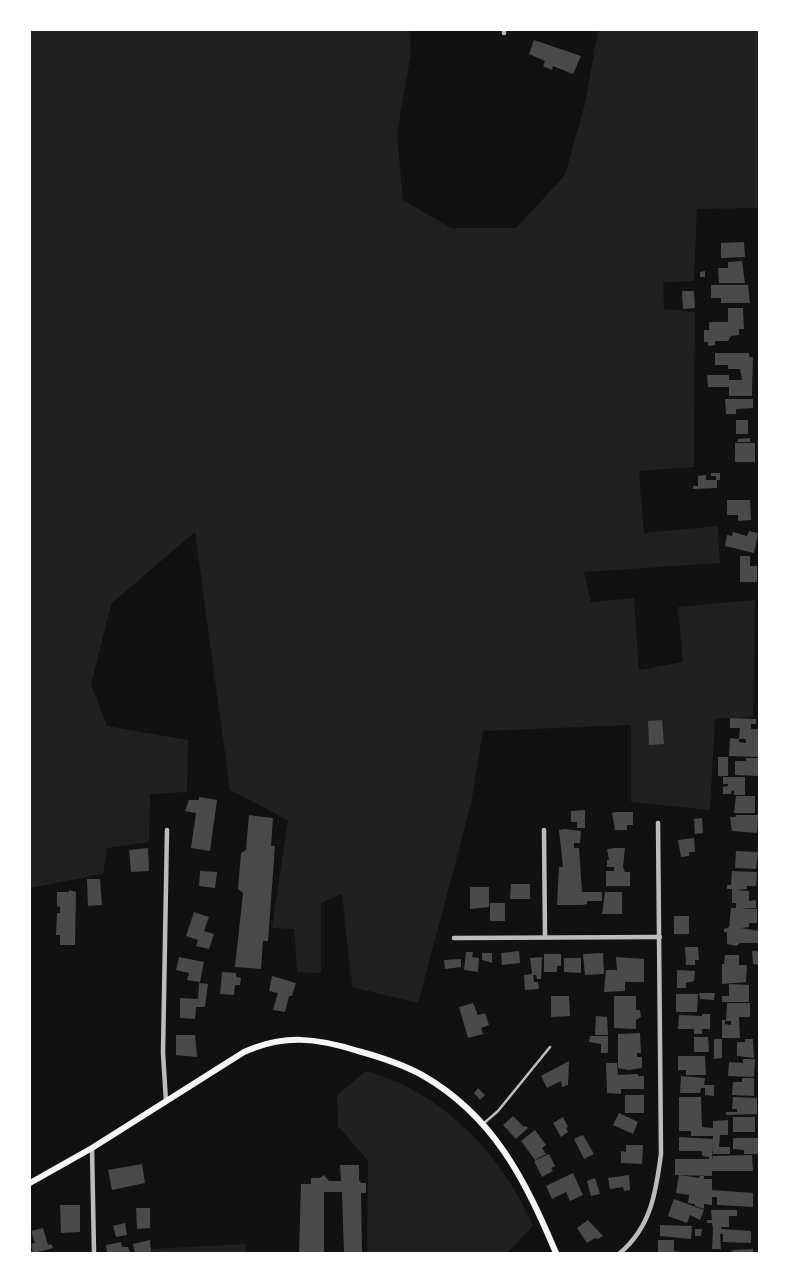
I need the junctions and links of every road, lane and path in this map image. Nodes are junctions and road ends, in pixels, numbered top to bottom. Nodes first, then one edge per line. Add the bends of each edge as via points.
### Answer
1 (658, 823) dead end
2 (167, 830) dead end
3 (544, 830) dead end
4 (660, 937) junction
5 (454, 938) dead end
6 (545, 938) junction
7 (550, 1047) dead end
8 (166, 1102) junction
9 (483, 1124) junction
10 (92, 1148) junction
11 (30, 1183) edge
12 (94, 1253) edge
13 (556, 1253) edge
14 (620, 1253) edge

1 - 4 street
2 - 8 street via 163,1053
3 - 6 street
4 - 6 street
4 - 14 street via 662,1116 656,1191 644,1225 632,1243
5 - 6 street
7 - 9 lane via 498,1111
8 - 9 main road via 237,1056 264,1043 308,1039 347,1047 421,1074 451,1094
8 - 10 main road
9 - 13 main road via 517,1170
10 - 11 main road
10 - 12 street

